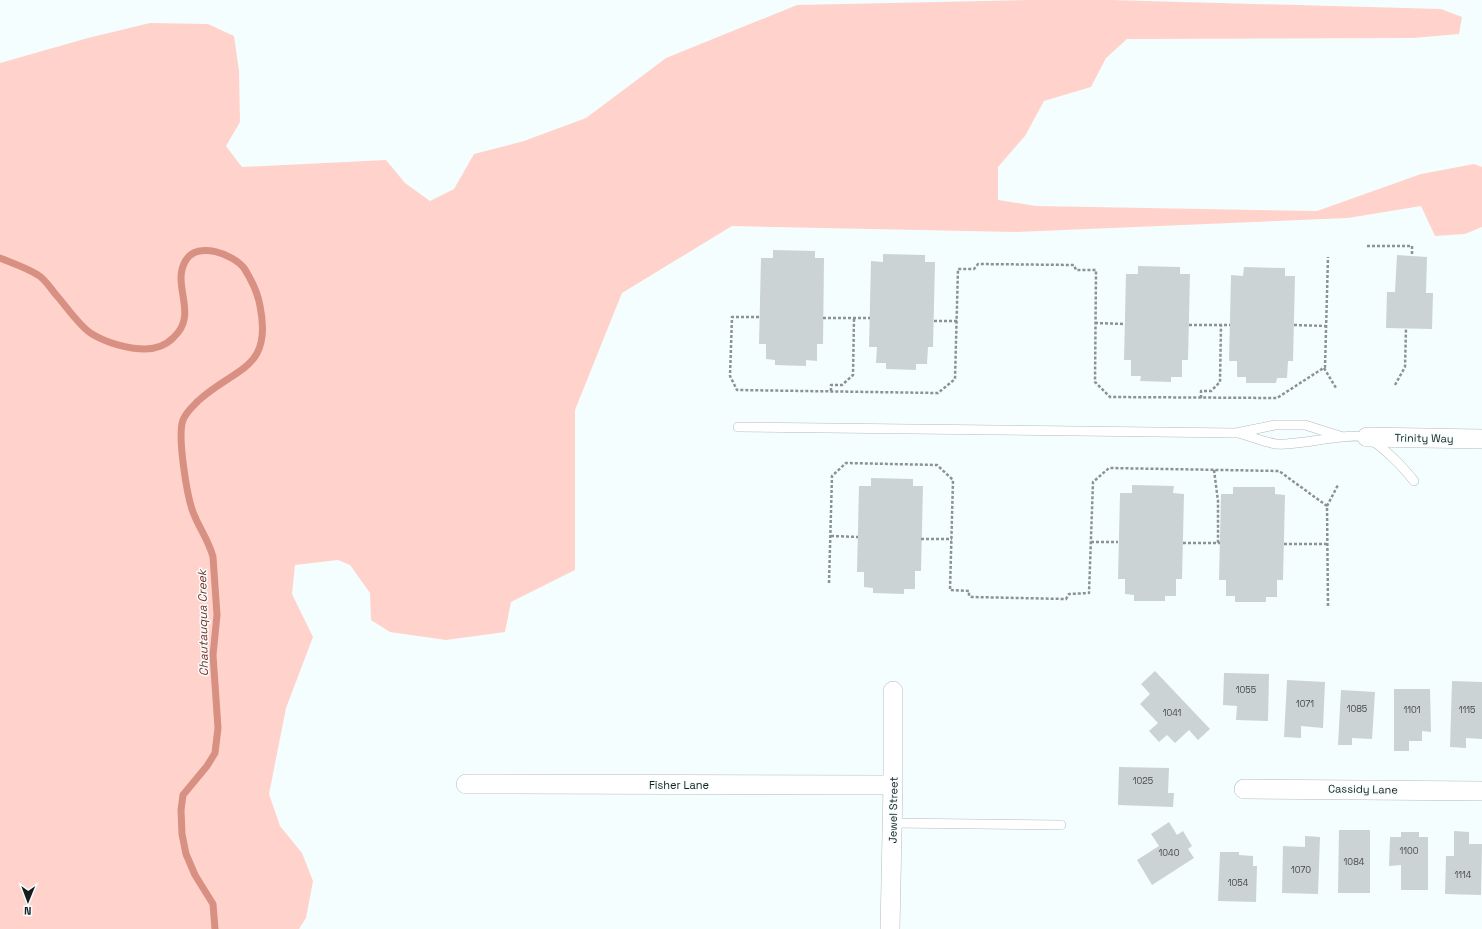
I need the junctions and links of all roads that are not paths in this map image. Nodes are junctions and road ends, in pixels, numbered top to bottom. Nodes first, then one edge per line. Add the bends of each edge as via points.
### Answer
1 (738, 427) dead end
2 (1236, 433) junction
3 (1343, 437) junction
4 (1367, 437) junction
5 (1482, 439) edge
6 (1414, 481) dead end
7 (893, 691) dead end
8 (466, 784) dead end
9 (893, 785) junction
10 (1244, 788) dead end
11 (1482, 791) edge
12 (892, 823) junction
13 (1061, 825) dead end
14 (890, 929) edge

1 - 2 lane
2 - 3 lane via 1276,444
2 - 3 lane via 1275,425 1305,425
3 - 4 lane
4 - 5 street, Trinity Way
4 - 6 lane via 1400,464
7 - 9 street, Jewel Street
8 - 9 street, Fisher Lane
9 - 12 street, Jewel Street
10 - 11 street, Cassidy Lane
12 - 13 lane
12 - 14 street, Jewel Street

